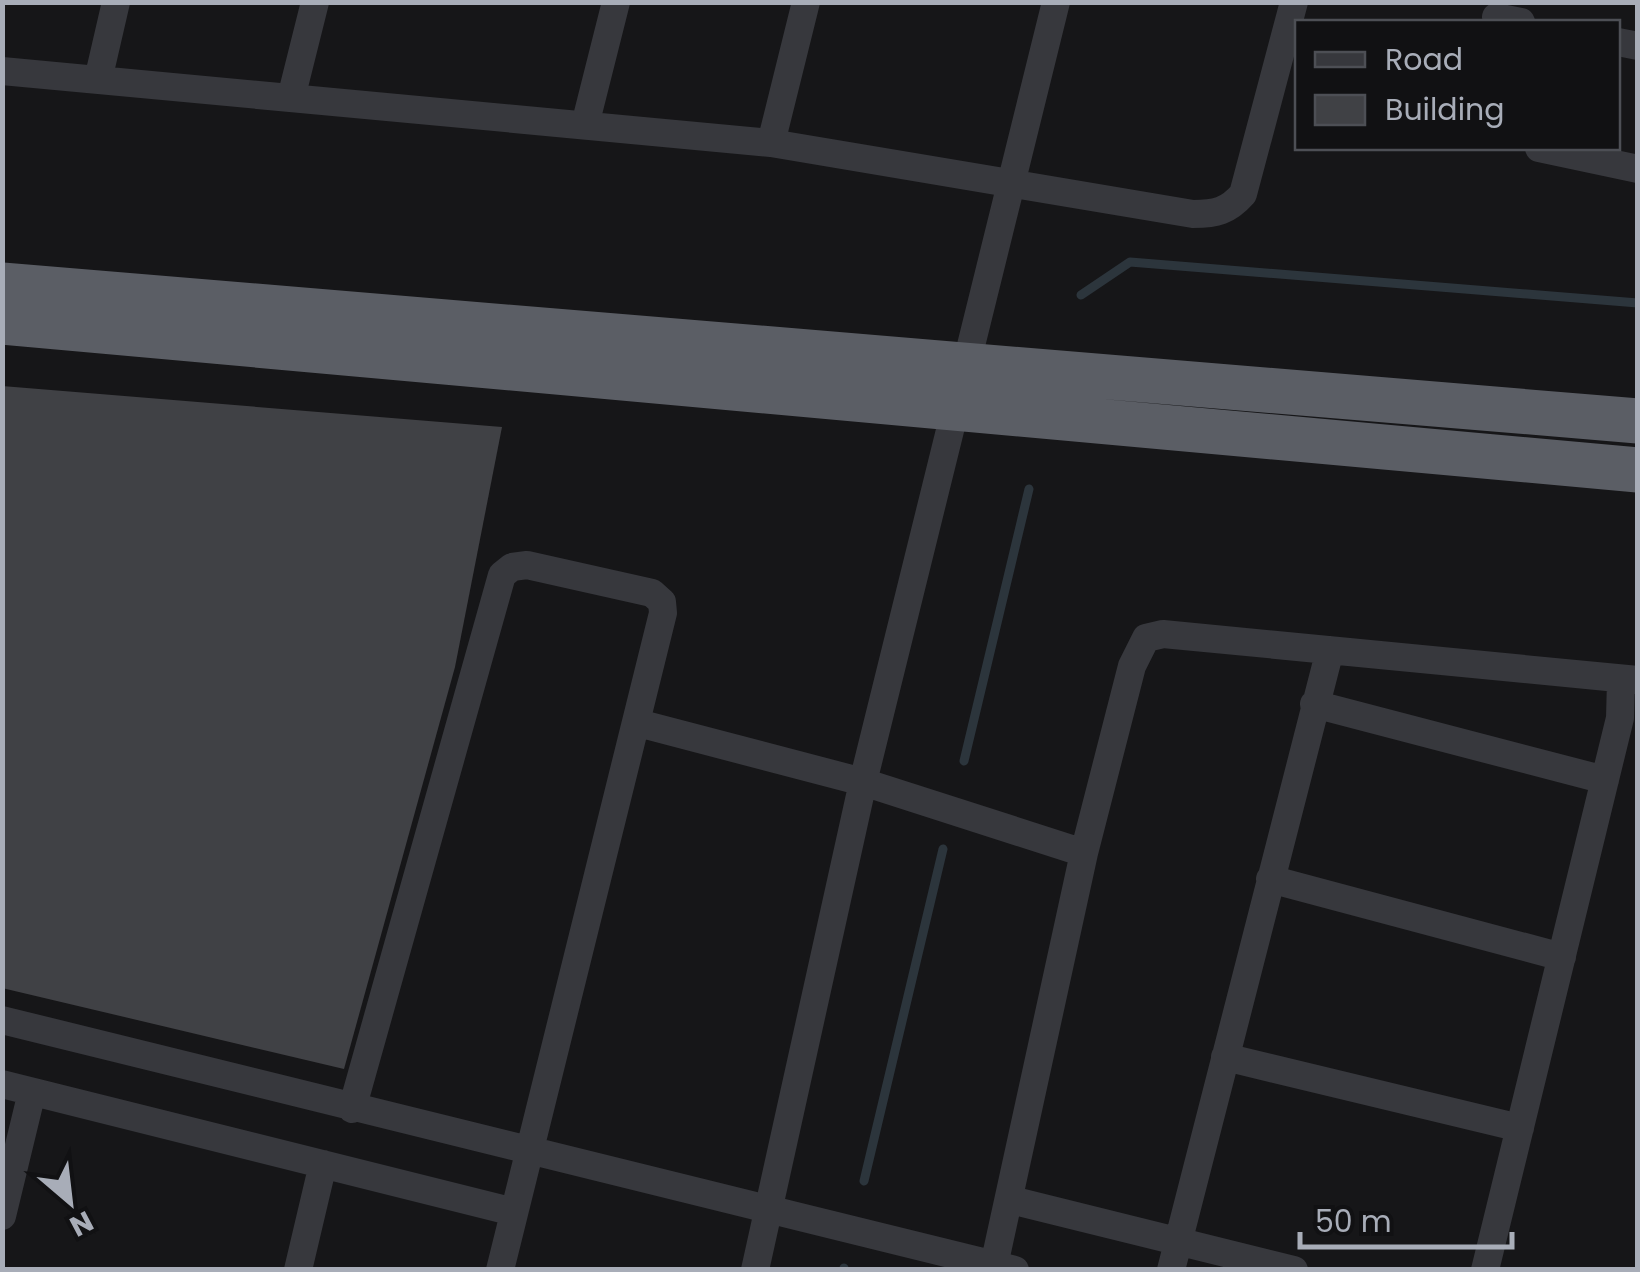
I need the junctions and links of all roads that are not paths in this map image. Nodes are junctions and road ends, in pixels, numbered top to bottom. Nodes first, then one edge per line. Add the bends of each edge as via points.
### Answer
1 (116, 2) edge
2 (315, 2) edge
3 (616, 2) edge
4 (806, 2) edge
5 (1056, 2) edge
6 (1294, 2) edge
7 (2, 71) edge
8 (98, 80) junction
9 (291, 98) junction
10 (585, 125) junction
11 (771, 142) junction
12 (1548, 150) edge
13 (1638, 170) edge
14 (1011, 184) junction
15 (2, 285) edge
16 (2, 322) edge
17 (961, 387) junction
18 (1638, 421) edge
19 (1638, 470) edge
20 (1330, 650) junction
21 (1630, 680) edge
22 (1314, 704) junction
23 (638, 723) junction
24 (1605, 780) junction
25 (863, 782) junction
26 (1084, 853) junction
27 (1270, 879) junction
28 (1562, 957) junction
29 (2, 1020) edge
30 (1225, 1057) junction
31 (2, 1084) edge
32 (32, 1092) junction
33 (352, 1109) junction
34 (1520, 1128) junction
35 (528, 1152) junction
36 (323, 1164) junction
37 (1011, 1200) junction
38 (770, 1209) junction
39 (514, 1212) junction
40 (2, 1216) edge
41 (1178, 1241) junction
42 (1001, 1268) edge
43 (298, 1270) edge
44 (500, 1270) edge
45 (754, 1270) edge
46 (1171, 1270) edge
47 (1294, 1270) edge
48 (1485, 1270) edge

1 - 8 street
2 - 9 street
3 - 10 street
4 - 11 street
5 - 14 street
6 - 14 street via 1243,194 1230,208 1194,214
7 - 8 street
8 - 9 street
9 - 10 street
10 - 11 street
11 - 14 street
12 - 13 street
14 - 17 street
15 - 17 highway
16 - 17 highway
17 - 18 highway
17 - 19 highway
17 - 25 street
20 - 21 street
20 - 22 street
20 - 26 street via 1163,634 1146,638 1132,666
21 - 24 street
22 - 24 street
22 - 27 street
23 - 25 street
23 - 33 street via 662,602 652,593 512,566 502,575
23 - 35 street
24 - 28 street
25 - 26 street
25 - 38 street
26 - 37 street
27 - 28 street
27 - 30 street
28 - 34 street
29 - 33 street
30 - 34 street
30 - 41 street
31 - 32 street
32 - 36 street
32 - 40 street
33 - 35 street
34 - 48 street
35 - 38 street
35 - 39 street
36 - 39 street
36 - 43 street
37 - 41 street
37 - 42 street
38 - 42 street
38 - 45 street
39 - 44 street
41 - 46 street
41 - 47 street

